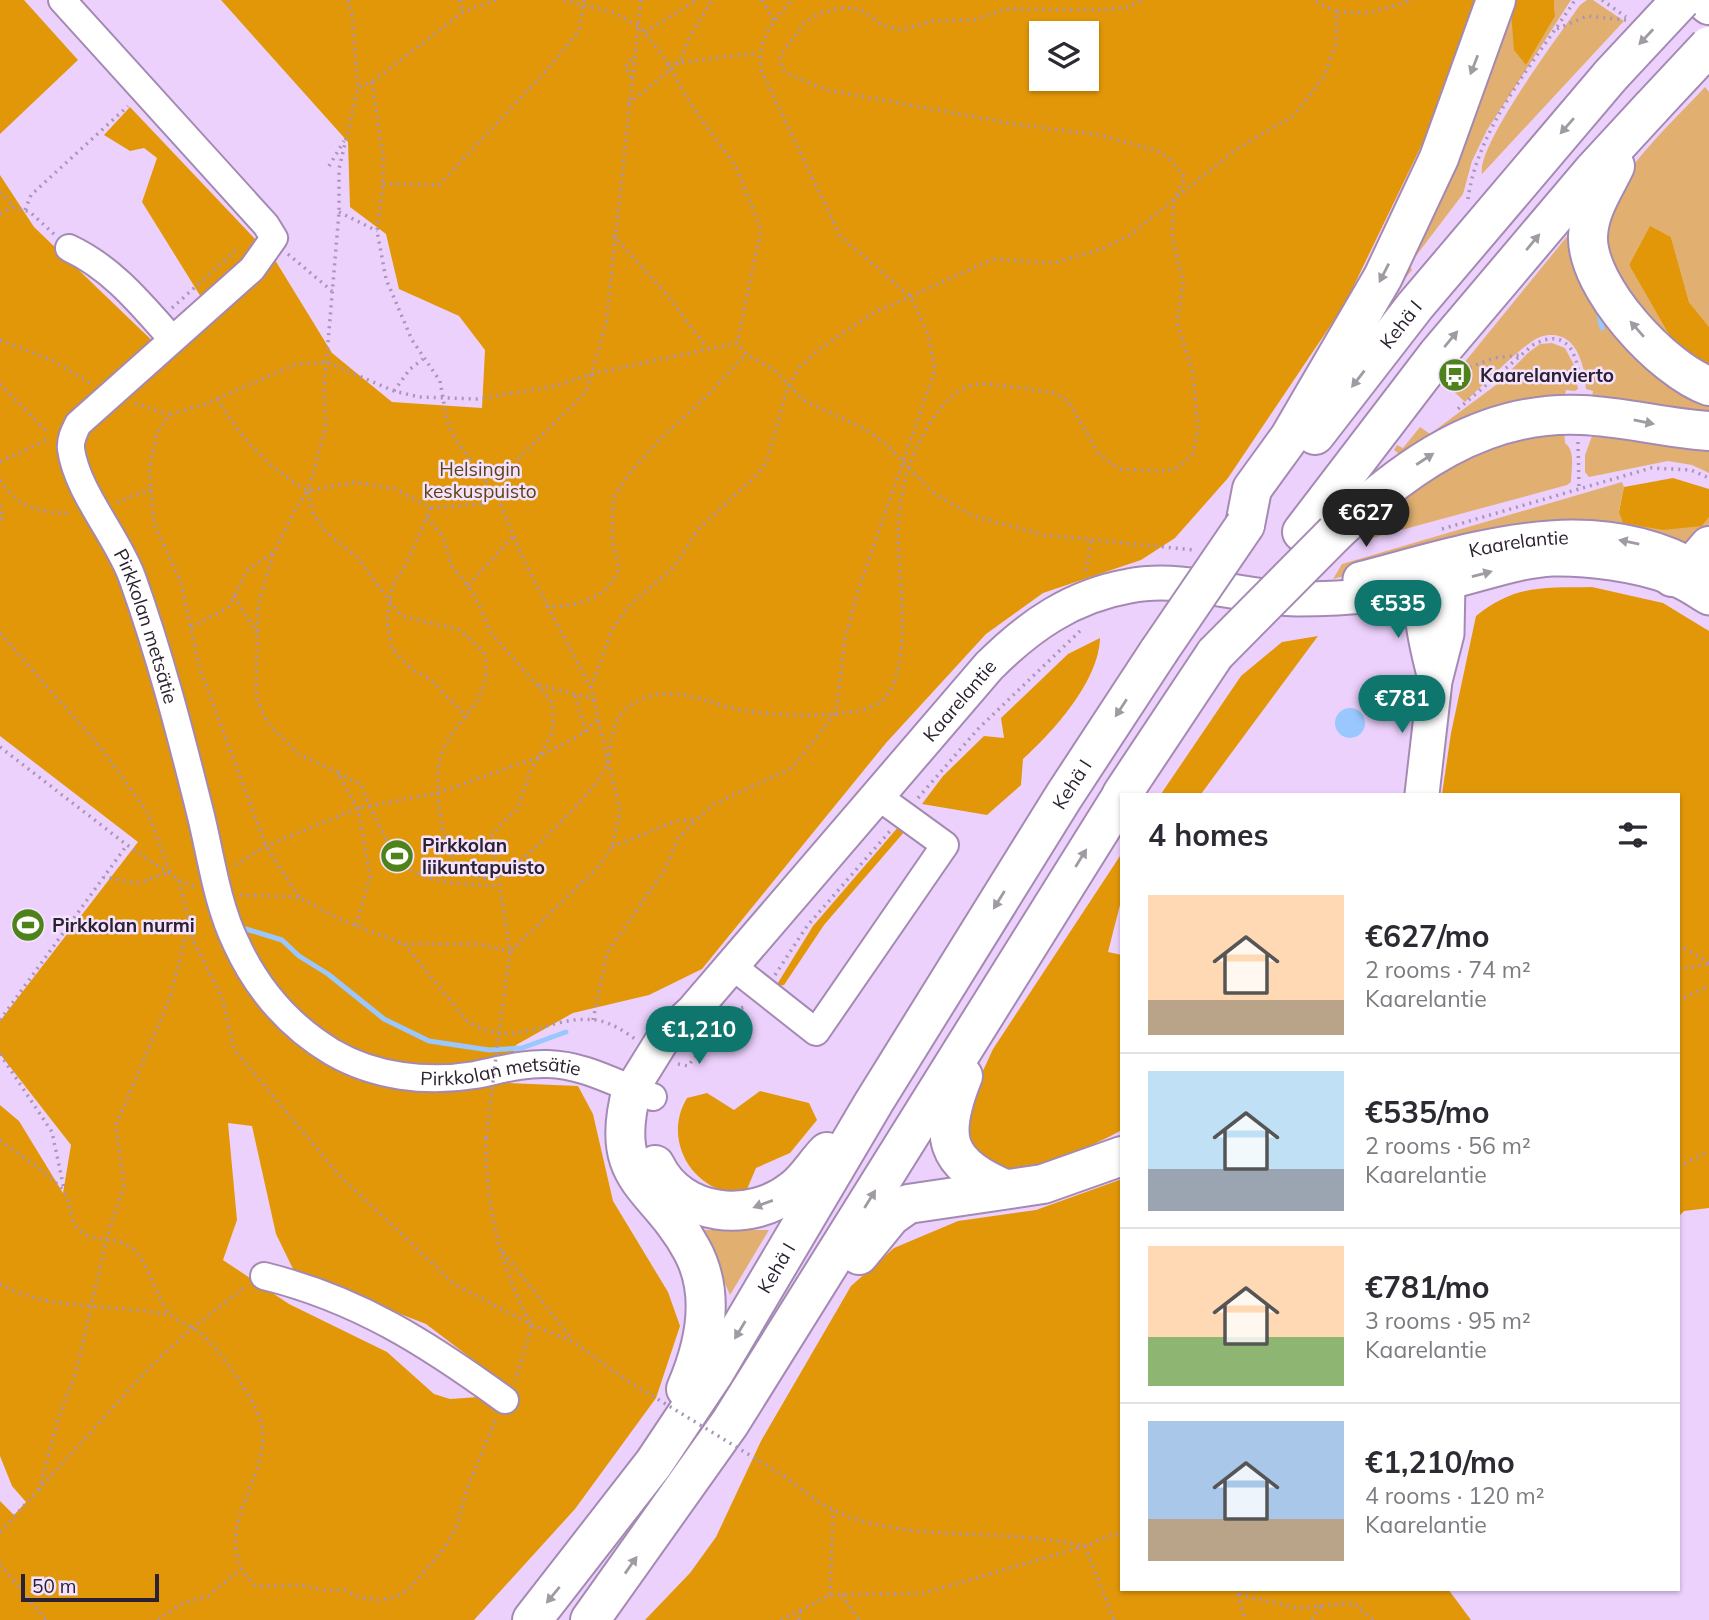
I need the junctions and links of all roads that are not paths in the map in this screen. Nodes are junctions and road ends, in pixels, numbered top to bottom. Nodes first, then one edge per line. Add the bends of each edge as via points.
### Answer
1 (62, 0) edge
2 (1496, 0) edge
3 (1681, 0) edge
4 (1703, 0) edge
5 (1709, 5) edge
6 (1709, 46) edge
7 (1643, 118) junction
8 (69, 248) road end
9 (172, 339) junction
10 (1709, 386) edge
11 (1709, 431) edge
12 (1245, 524) junction
13 (1318, 533) junction
14 (1434, 565) junction
15 (1698, 573) edge
16 (1123, 793) edge
17 (1422, 793) edge
18 (876, 795) junction
19 (1120, 798) edge
20 (731, 965) junction
21 (993, 999) junction
22 (642, 1093) junction
23 (874, 1102) junction
24 (1120, 1157) edge
25 (1005, 1189) junction
26 (264, 1276) road end
27 (505, 1400) road end
28 (730, 1423) junction
29 (653, 1462) junction
30 (532, 1620) edge
31 (590, 1620) edge

1 - 9 street, Pirkkolan metsätie via 274,238 244,277
2 -> 12 highway via 1439,158 1383,277 1289,438 1252,489
3 -> 12 highway, Kehä I, bridge via 1611,75 1415,306
4 - 5 highway
6 - 7 highway, bridge
10 -> 7 highway via 1667,362 1637,329 1600,282 1590,254 1593,208
13 -> 7 highway via 1438,354
8 - 9 street via 90,258 126,288
9 - 22 street, Pirkkolan metsätie via 78,424 71,446 82,480 131,574 162,669 234,941 267,995 289,1021 344,1059 378,1071 428,1078 552,1064 593,1072
13 -> 11 highway via 1440,450 1501,425 1542,416 1581,415
12 -> 23 highway, Kehä I, bridge via 1064,796
13 - 16 highway, bridge via 1215,654
14 - 15 main road, Kaarelantie via 1515,565 1552,559
14 - 17 main road via 1425,638 1435,681
14 - 18 main road, Kaarelantie via 1357,579 1327,596 1297,599 1162,583 1130,585 1092,596 1053,613 1012,644
18 - 20 main road, Kaarelantie
18 - 20 street via 945,845 816,1032
21 -> 19 highway
20 - 22 main road, Kaarelantie via 693,1011
21 - 25 highway via 947,1125 949,1143 966,1170
28 -> 21 highway
23 -> 22 highway via 795,1188 760,1207 734,1212 715,1211 684,1199 658,1172 646,1138 648,1113
22 - 29 highway via 625,1115 629,1161 643,1189 693,1251 706,1299 696,1364
23 -> 29 highway, Kehä I via 714,1373
24 - 25 highway via 1043,1184
25 - 28 highway via 926,1199 891,1216 810,1327
26 - 27 street via 364,1309 433,1348
31 -> 28 highway
29 -> 30 highway, Kehä I

